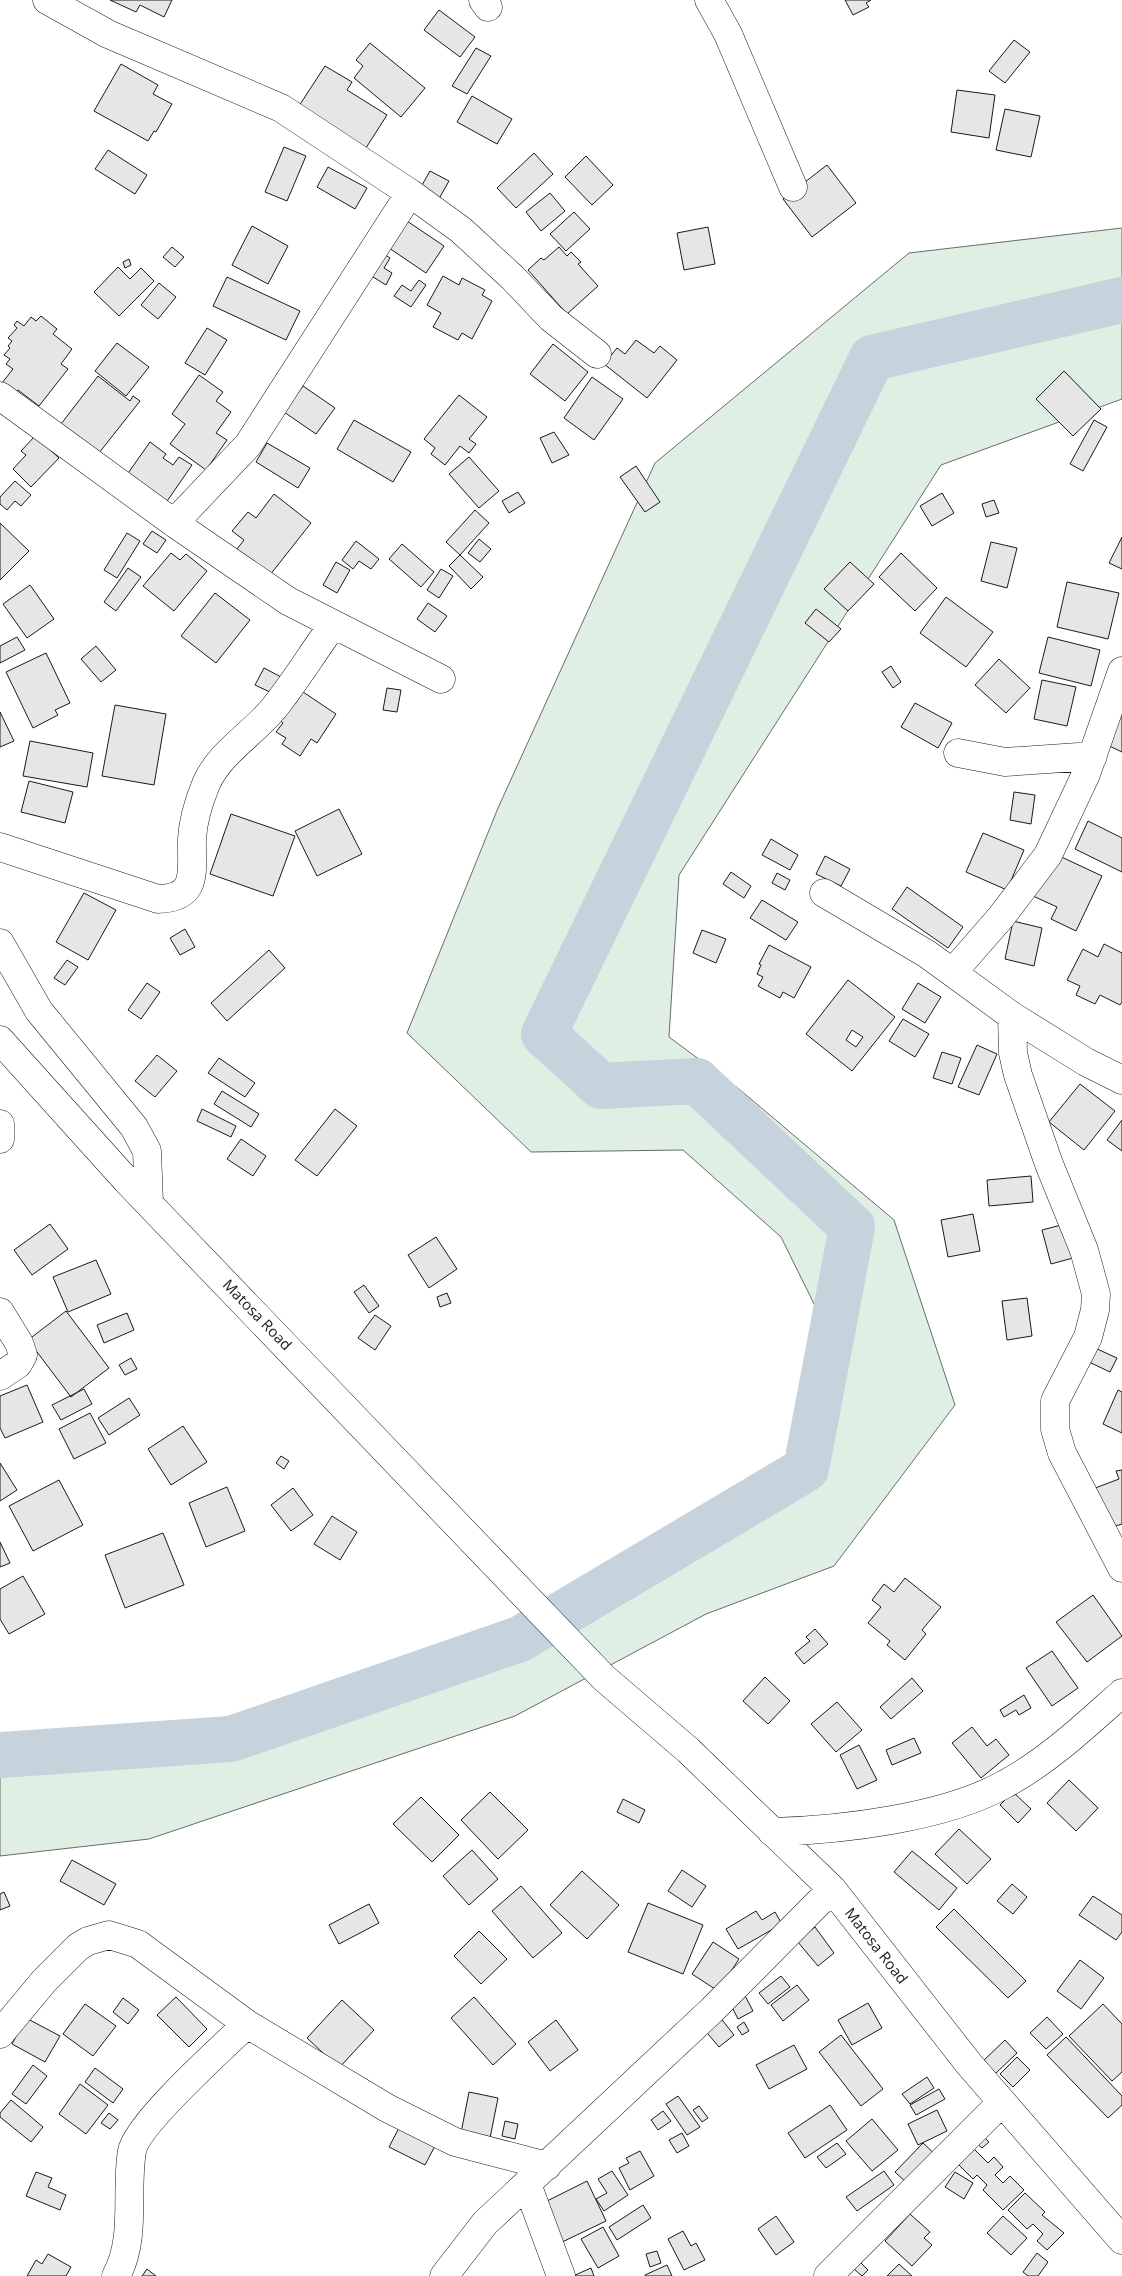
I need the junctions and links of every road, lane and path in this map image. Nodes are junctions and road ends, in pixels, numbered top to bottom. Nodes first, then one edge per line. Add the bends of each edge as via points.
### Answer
1 (47, 0) edge
2 (709, 0) edge
3 (793, 187) dead end
4 (410, 193) junction
5 (597, 354) dead end
6 (0, 396) edge
7 (174, 523) junction
8 (333, 624) junction
9 (1122, 671) edge
10 (441, 679) dead end
11 (958, 753) dead end
12 (1093, 756) junction
13 (0, 847) edge
14 (824, 893) dead end
15 (0, 943) edge
16 (953, 972) junction
17 (1012, 1016) junction
18 (2, 1048) edge
19 (1122, 1080) edge
20 (0, 1124) edge
21 (0, 1140) edge
22 (149, 1203) junction
23 (0, 1312) edge
24 (0, 1376) edge
25 (1122, 1568) edge
26 (1122, 1693) edge
27 (772, 1832) junction
28 (832, 1889) junction
29 (247, 2024) junction
30 (0, 2034) edge
31 (1002, 2102) junction
32 (548, 2166) junction
33 (527, 2184) junction
34 (1122, 2240) edge
35 (116, 2276) edge
36 (444, 2276) edge
37 (561, 2276) edge
38 (828, 2276) edge

1 - 4 street via 108,34 280,108
2 - 3 street via 728,34
4 - 5 street via 461,230 514,278 551,318
4 - 7 street via 248,446
6 - 7 street
7 - 8 street via 288,601
8 - 10 street
8 - 13 street via 274,708 221,759 207,782 197,807 190,885 182,894 172,899 158,899
9 - 12 street
11 - 12 street via 1005,762
12 - 16 street via 1048,855 1001,918
14 - 16 street
15 - 22 street via 39,1012 134,1126 147,1150
16 - 17 street
17 - 19 street via 1086,1062
17 - 25 street via 1013,1052 1018,1075 1084,1250 1096,1294 1088,1337 1055,1401 1054,1429 1062,1453
18 - 22 street, Matosa Road
20 - 21 street
22 - 27 street, Matosa Road via 604,1678 688,1750
23 - 24 street via 19,1342 23,1355 18,1364
26 - 27 street via 1048,1755 1006,1784 967,1801 855,1825
27 - 28 street, Matosa Road
28 - 31 street, Matosa Road
28 - 32 street via 712,2010
29 - 30 street via 138,1944 109,1935 78,1946
29 - 32 street via 387,2108 455,2142
29 - 35 street via 149,2120 132,2149 128,2243
31 - 34 street, Matosa Road
31 - 38 street
32 - 33 street
33 - 36 street via 484,2223
33 - 37 street

